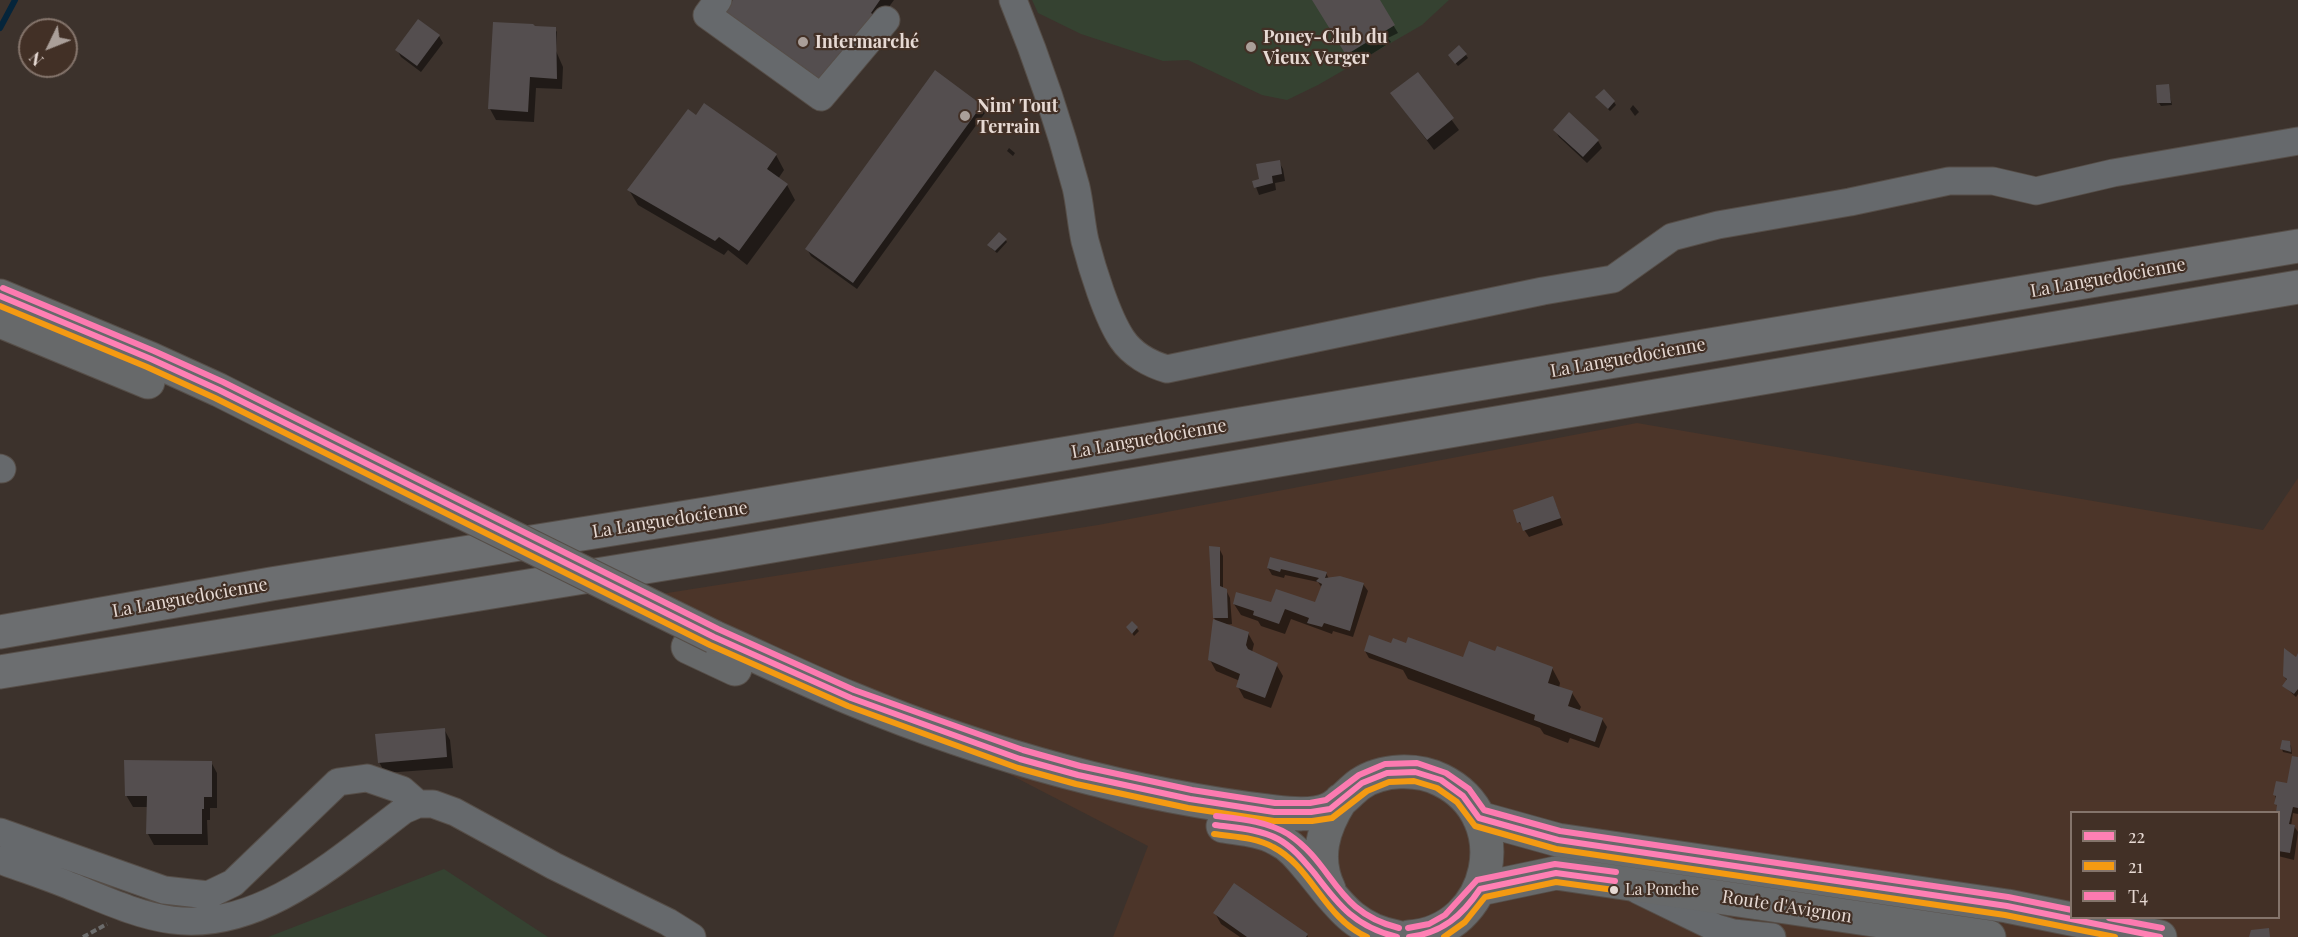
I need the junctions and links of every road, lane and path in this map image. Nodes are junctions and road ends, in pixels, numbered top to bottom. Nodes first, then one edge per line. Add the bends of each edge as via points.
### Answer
1 (718, 0) edge
2 (1013, 0) edge
3 (886, 20) dead end
4 (2298, 141) edge
5 (2298, 246) edge
6 (0, 281) edge
7 (2298, 287) edge
8 (0, 296) edge
9 (0, 321) edge
10 (151, 359) junction
11 (407, 495) junction
12 (0, 632) edge
13 (701, 642) junction
14 (0, 672) edge
15 (1341, 800) junction
16 (418, 804) junction
17 (1479, 818) junction
18 (0, 832) edge
19 (0, 860) edge
20 (1608, 880) junction
21 (1480, 890) junction
22 (1345, 917) edge
23 (2070, 919) edge
24 (2071, 919) edge
25 (692, 937) edge
26 (1397, 937) edge
27 (1409, 937) edge
28 (1419, 937) edge
29 (1772, 937) edge
30 (1989, 937) edge
31 (2160, 937) edge

1 - 3 street via 707,15 821,97
2 - 4 street via 1061,131 1077,190 1085,241 1112,319 1129,347 1167,369 1613,279 1672,237 1718,225 1949,181 1993,181 2036,191 2113,173
5 - 12 highway, La Languedocienne
6 - 10 main road
7 - 14 highway via 755,549
8 - 10 main road
9 - 11 main road
10 - 11 main road via 219,390
11 - 13 main road, bridge
13 - 15 main road via 919,724 1078,775 1274,812 1321,811
13 - 22 main road via 806,702 943,755 1088,799 1279,839 1298,854
15 - 17 main road via 1362,783 1387,773 1415,772 1449,785
15 - 22 main road via 1322,840 1322,862 1326,881
16 - 18 street via 402,790 367,778 338,782 233,883 208,895 164,890
16 - 19 street via 404,810 289,893 250,910 210,919 173,920 132,911
16 - 25 street via 433,804 456,812
17 - 21 main road via 1487,866
17 - 23 main road, Route d'Avignon via 1558,840 2007,906
20 - 21 main road, Route d'Avignon via 1556,873
20 - 29 street via 1634,888 1716,928
20 - 30 main road, Route d'Avignon
21 - 28 main road via 1455,920
22 - 26 main road via 1380,934
24 - 31 main road, Route d'Avignon
27 - 28 main road

